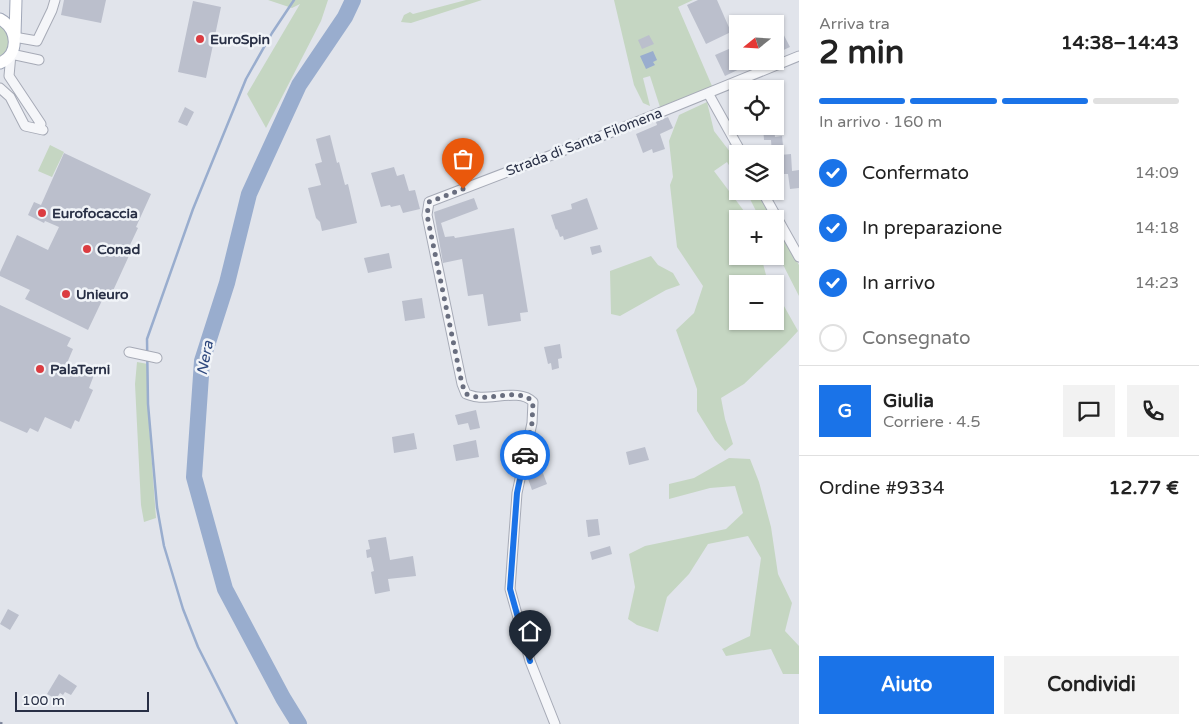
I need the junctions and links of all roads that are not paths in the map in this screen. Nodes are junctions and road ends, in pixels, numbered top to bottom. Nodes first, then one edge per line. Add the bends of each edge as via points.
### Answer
1 (16, 0) edge
2 (55, 0) edge
3 (0, 19) edge
4 (14, 37) junction
5 (37, 41) junction
6 (11, 54) junction
7 (799, 56) edge
8 (0, 63) edge
9 (0, 88) edge
10 (708, 93) junction
11 (737, 145) edge
12 (767, 200) edge
13 (799, 257) edge
14 (130, 352) dead end
15 (157, 358) dead end
16 (555, 724) edge

1 - 4 main road
2 - 5 street
3 - 4 main road via 12,29
4 - 5 street
4 - 6 main road
5 - 6 street via 35,59
6 - 8 main road
6 - 9 street via 9,76 42,127 25,126 10,97
7 - 10 street, Strada di Santa Filomena
10 - 11 street
10 - 16 street, Strada di Santa Filomena via 429,202 427,215 466,394 477,397 516,396 533,402 532,423 517,493 510,589 530,661
12 - 13 street
14 - 15 street

